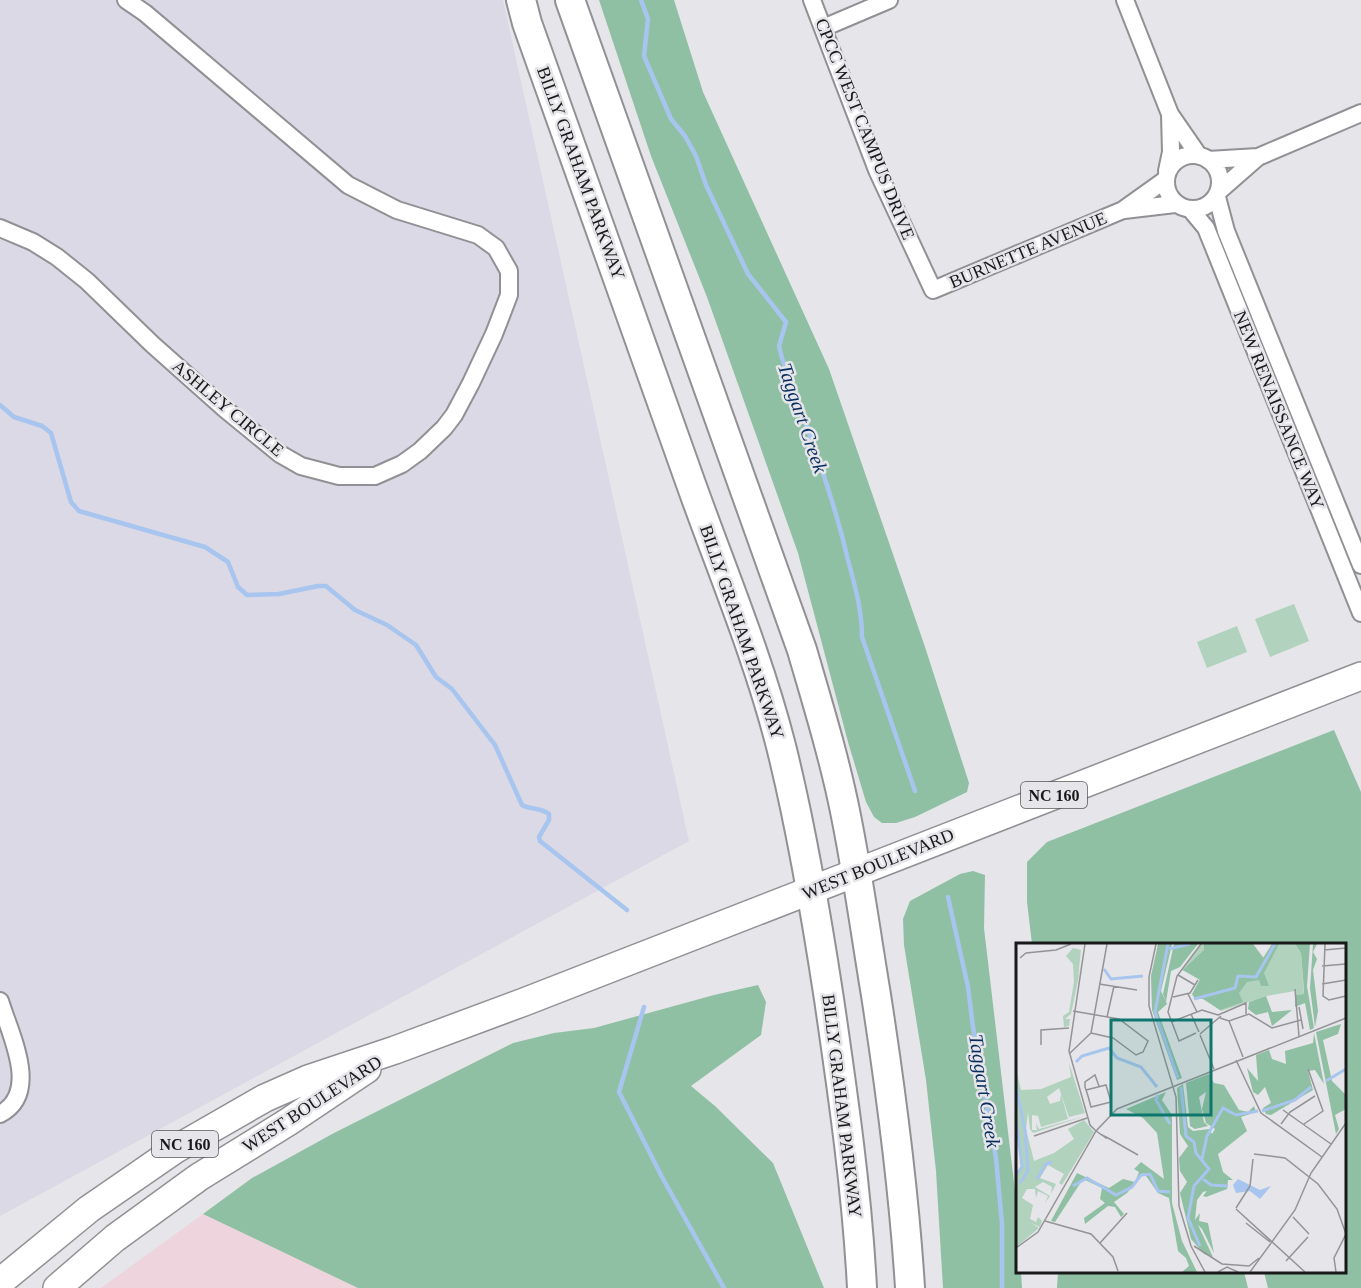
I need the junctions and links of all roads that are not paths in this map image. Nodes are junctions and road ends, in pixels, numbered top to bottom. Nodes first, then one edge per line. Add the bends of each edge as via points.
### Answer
1 (126, 0) edge
2 (521, 0) edge
3 (570, 0) edge
4 (812, 0) edge
5 (889, 0) edge
6 (1125, 0) edge
7 (823, 28) junction
8 (1361, 113) edge
9 (1170, 114) junction
10 (1258, 156) junction
11 (1204, 158) junction
12 (1166, 175) junction
13 (1218, 194) junction
14 (1175, 204) junction
15 (1123, 210) junction
16 (1191, 210) junction
17 (0, 228) edge
18 (933, 290) joint
19 (1361, 565) edge
20 (1361, 613) edge
21 (1361, 676) edge
22 (856, 871) junction
23 (812, 890) junction
24 (0, 1001) edge
25 (395, 1050) junction
26 (0, 1114) edge
27 (0, 1282) edge
28 (57, 1288) edge
29 (862, 1288) edge
30 (910, 1288) edge

1 - 17 street, ASHLEY CIRCLE via 348,185 397,210 478,235 496,248 509,271 509,295 463,399 444,428 420,451 375,476 339,476 307,468 280,454 225,409 64,262 33,242
2 - 23 highway, BILLY GRAHAM PARKWAY via 757,664 783,755
3 - 22 highway via 802,650 826,731
4 - 7 street, CPCC WEST CAMPUS DRIVE
5 - 7 street
6 - 9 street
7 - 18 street, CPCC WEST CAMPUS DRIVE via 878,170
8 - 10 street
9 - 11 street
9 - 12 street via 1171,152
10 - 11 street
10 - 13 street
11 - 12 street via 1181,158
11 - 13 street via 1219,175
12 - 14 street via 1166,189
12 - 15 street, BURNETTE AVENUE
13 - 16 street via 1208,205
13 - 19 street, NEW RENAISSANCE WAY via 1226,231
14 - 15 street, BURNETTE AVENUE
14 - 16 street
15 - 18 street, BURNETTE AVENUE
16 - 20 street, NEW RENAISSANCE WAY via 1206,228
21 - 22 main road, WEST BOULEVARD / NC 160
22 - 23 main road, WEST BOULEVARD / NC 160
22 - 30 highway via 898,1157
23 - 25 main road, WEST BOULEVARD / NC 160
23 - 29 highway, BILLY GRAHAM PARKWAY via 837,1050
24 - 26 street via 21,1069 16,1099
25 - 27 main road, WEST BOULEVARD / NC 160 via 265,1098 176,1149 89,1209
25 - 28 main road, WEST BOULEVARD / NC 160 via 199,1177 115,1238

